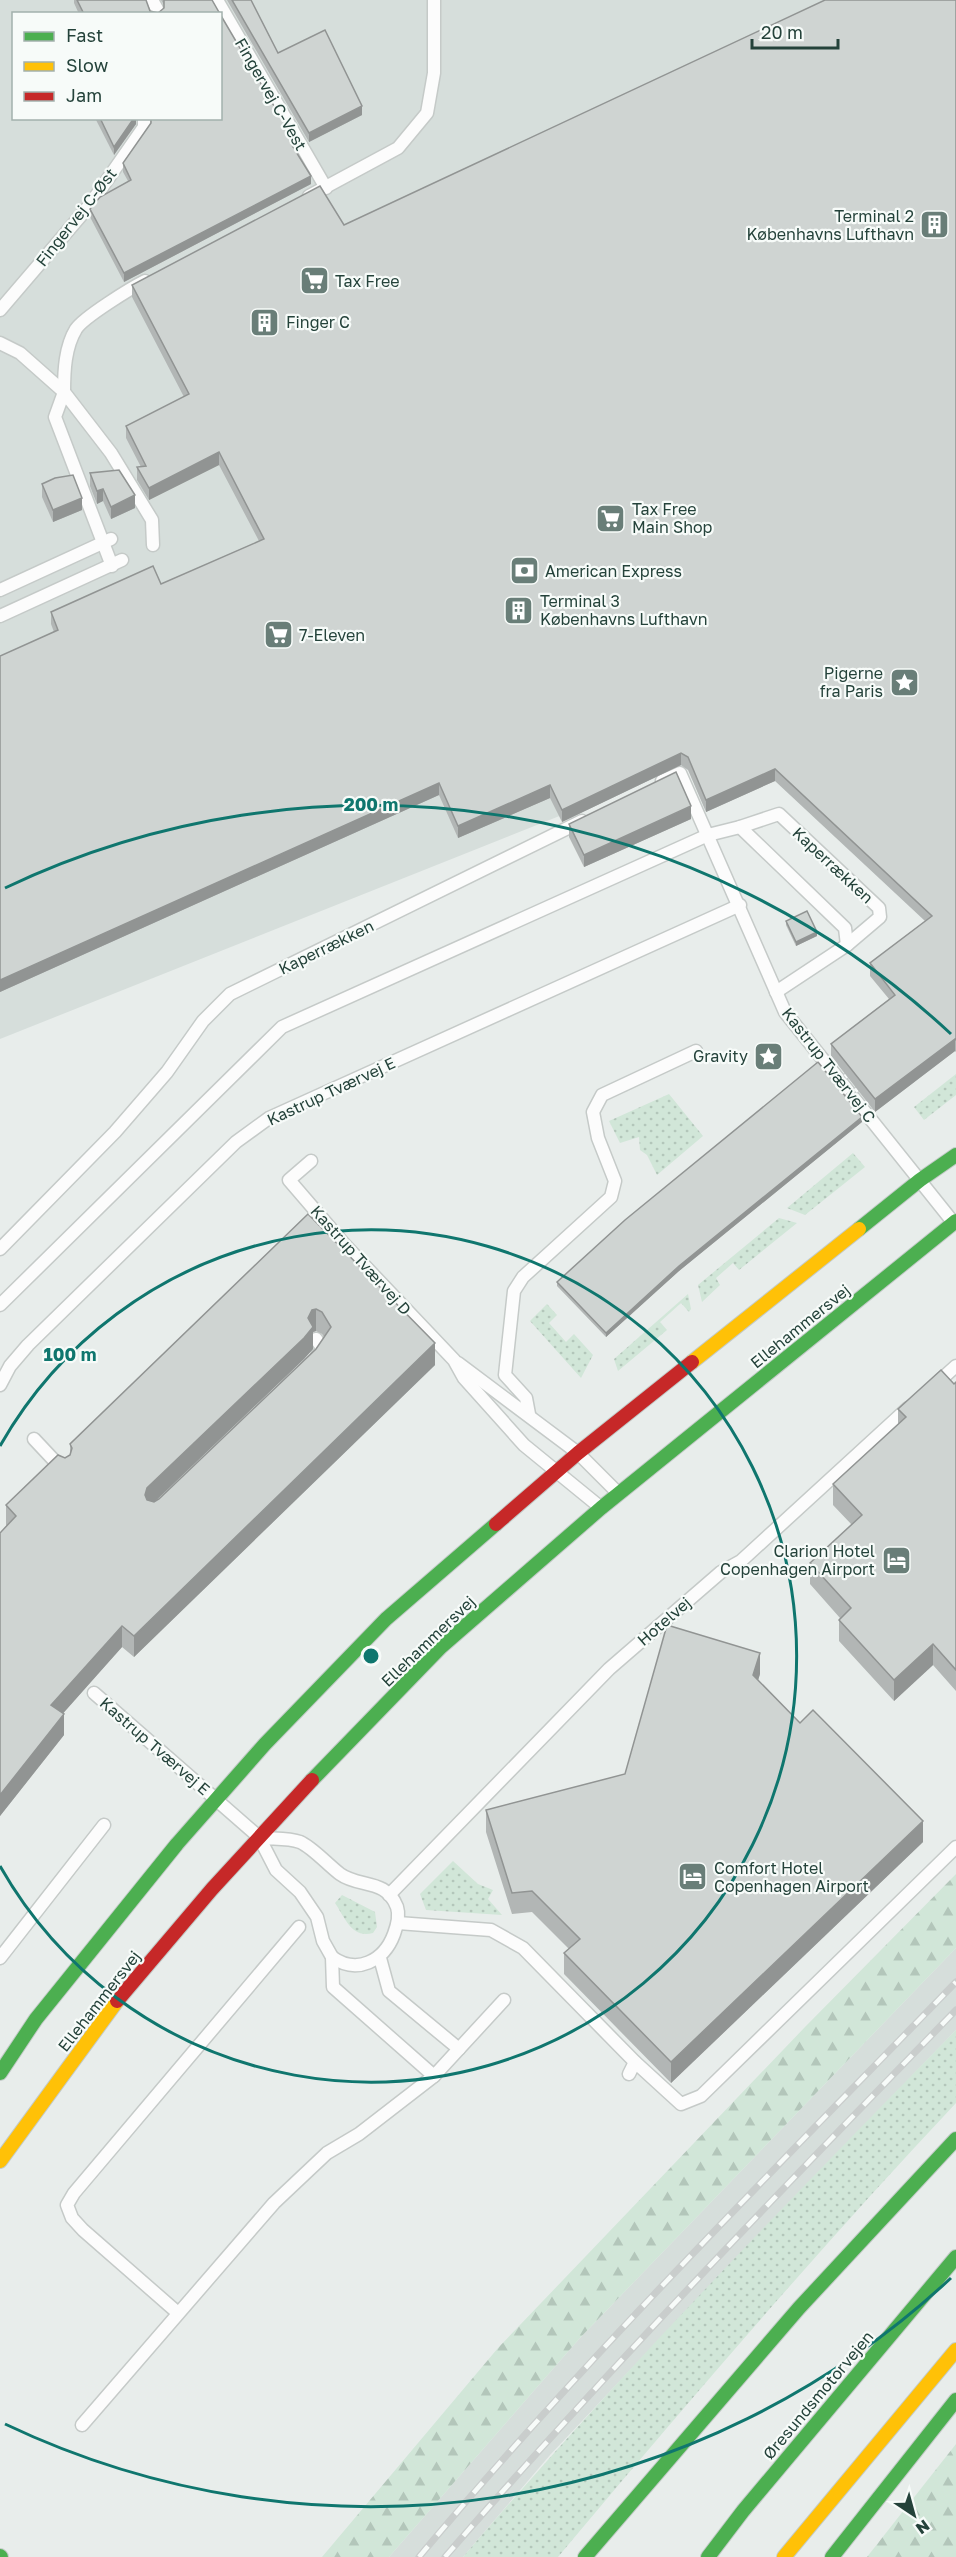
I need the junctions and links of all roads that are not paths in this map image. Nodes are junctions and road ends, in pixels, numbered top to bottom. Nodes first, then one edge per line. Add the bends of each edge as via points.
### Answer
1 (217, 0) edge
2 (434, 0) edge
3 (144, 120) edge
4 (326, 188) junction
5 (294, 204) edge
6 (155, 275) edge
7 (0, 310) edge
8 (0, 343) edge
9 (64, 392) junction
10 (107, 541) junction
11 (153, 545) dead end
12 (0, 590) edge
13 (0, 616) edge
14 (648, 788) edge
15 (596, 814) edge
16 (740, 827) junction
17 (706, 830) junction
18 (740, 905) junction
19 (847, 945) junction
20 (776, 992) junction
21 (696, 1051) dead end
22 (956, 1155) edge
23 (310, 1161) dead end
24 (920, 1180) junction
25 (955, 1223) edge
26 (0, 1249) edge
27 (0, 1305) edge
28 (316, 1339) edge
29 (454, 1360) junction
30 (310, 1365) edge
31 (956, 1366) edge
32 (0, 1385) edge
33 (529, 1414) junction
34 (34, 1439) dead end
35 (578, 1454) junction
36 (64, 1471) edge
37 (558, 1471) junction
38 (619, 1494) junction
39 (600, 1508) junction
40 (94, 1693) edge
41 (216, 1800) junction
42 (104, 1825) dead end
43 (259, 1838) junction
44 (956, 1847) edge
45 (389, 1895) junction
46 (398, 1923) junction
47 (299, 1927) dead end
48 (332, 1957) junction
49 (0, 1958) edge
50 (380, 1958) junction
51 (504, 2001) dead end
52 (459, 2049) junction
53 (635, 2062) junction
54 (0, 2073) edge
55 (629, 2074) dead end
56 (434, 2076) junction
57 (956, 2139) edge
58 (0, 2161) edge
59 (956, 2256) edge
60 (178, 2313) junction
61 (956, 2350) edge
62 (956, 2400) edge
63 (82, 2425) dead end
64 (585, 2557) edge
65 (708, 2557) edge
66 (784, 2557) edge
67 (832, 2557) edge

1 - 4 lane, Fingervej C-Vest
2 - 4 lane via 434,73 427,113 398,148
3 - 7 lane, Fingervej C-Øst via 144,127 89,206
4 - 5 lane
6 - 9 lane via 123,292 77,327 64,363
8 - 9 lane via 20,353
9 - 10 lane via 55,417
9 - 11 lane via 111,453 152,520
10 - 12 lane
10 - 13 lane via 117,563
14 - 17 lane via 680,773
15 - 26 lane, Kaperrækken via 230,994 202,1021 167,1072 115,1132
16 - 17 lane, Kaperrækken
16 - 19 lane via 845,928
16 - 19 lane, Kaperrækken via 779,814 879,908 880,917
17 - 18 lane, Kastrup Tværvej C
17 - 27 lane, Kaperrækken via 282,1028
18 - 20 lane, Kastrup Tværvej C
18 - 32 lane, Kastrup Tværvej E via 270,1118 236,1142 28,1345
19 - 20 lane, Kaperrækken
20 - 24 lane, Kastrup Tværvej C via 785,1012
21 - 33 lane via 602,1095 593,1112 598,1138 615,1180 611,1197 522,1277 514,1291 505,1375 526,1398
22 - 24 main road
23 - 29 lane, Kastrup Tværvej D via 289,1180
24 - 25 lane, Kastrup Tværvej C
24 - 35 main road
25 - 38 main road, Ellehammersvej
28 - 30 lane via 323,1349
29 - 33 lane, Kastrup Tværvej D
29 - 37 lane, Kastrup Tværvej D via 464,1378 524,1444
31 - 45 lane, Hotelvej via 741,1561 721,1572 609,1669
33 - 35 lane, Kastrup Tværvej D
34 - 36 lane
35 - 37 main road
35 - 38 lane, Kastrup Tværvej D
37 - 39 lane, Kastrup Tværvej D
37 - 41 main road via 386,1619
38 - 39 main road, Ellehammersvej
39 - 43 main road, Ellehammersvej via 441,1647
40 - 41 lane, Kastrup Tværvej E
41 - 43 lane, Kastrup Tværvej E
41 - 54 main road via 36,2019
42 - 49 lane
43 - 45 lane via 300,1842 342,1876 372,1883
43 - 48 lane via 276,1870 309,1904
43 - 58 main road, Ellehammersvej via 102,2019
44 - 53 lane via 701,2096 681,2104
45 - 46 lane via 397,1908
46 - 50 lane
46 - 53 lane via 491,1930 523,1948
47 - 60 lane via 67,2205 83,2230
48 - 50 lane via 350,1965
48 - 56 lane via 333,1987
50 - 52 lane via 389,1991
51 - 52 lane
52 - 56 lane
53 - 55 lane
56 - 60 lane via 319,2160 274,2203
57 - 64 main road via 799,2308
59 - 65 main road, Øresundsmotorvejen
60 - 63 lane
61 - 66 main road
62 - 67 main road

